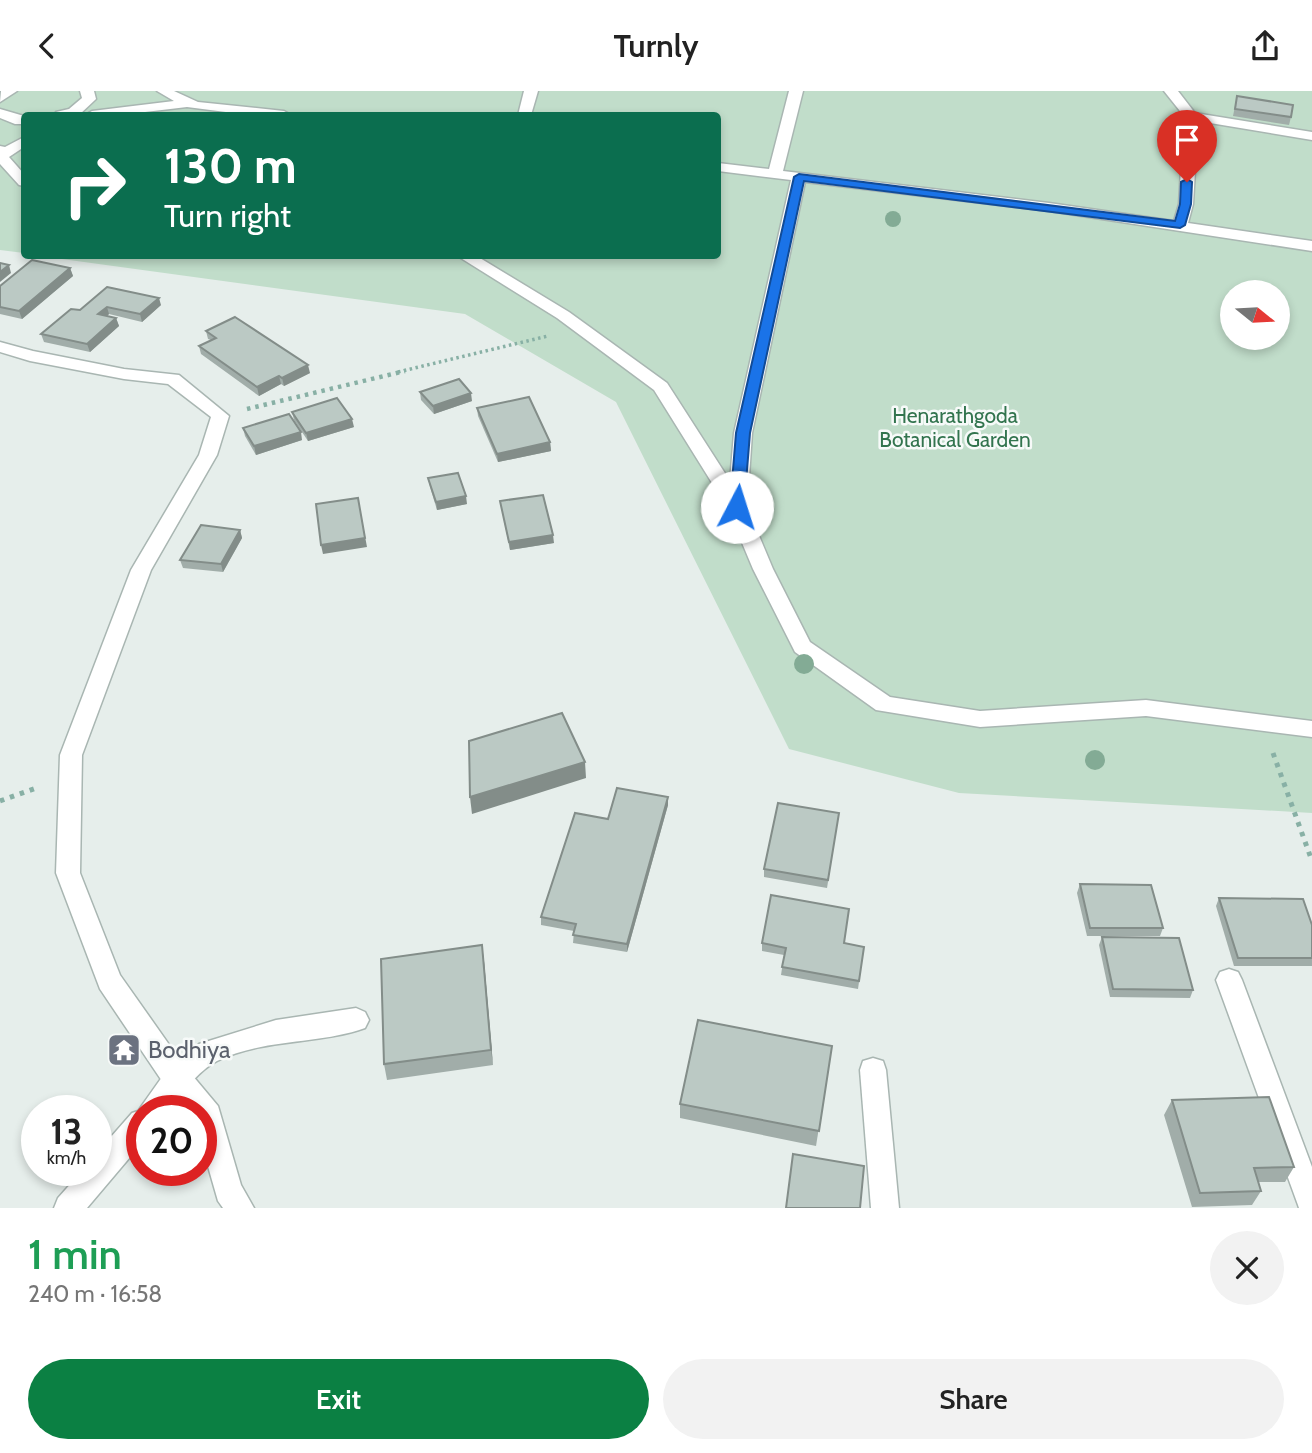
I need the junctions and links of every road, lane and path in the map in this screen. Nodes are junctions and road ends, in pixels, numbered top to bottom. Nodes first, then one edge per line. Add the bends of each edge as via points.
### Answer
1 (10, 91) edge
2 (164, 91) edge
3 (531, 91) edge
4 (796, 91) edge
5 (1171, 91) edge
6 (92, 95) edge
7 (0, 98) edge
8 (188, 103) junction
9 (74, 112) edge
10 (116, 112) edge
11 (254, 112) edge
12 (526, 112) edge
13 (0, 113) edge
14 (1191, 116) junction
15 (21, 120) edge
16 (1312, 136) edge
17 (21, 142) edge
18 (1, 152) edge
19 (721, 167) edge
20 (775, 174) junction
21 (21, 177) edge
22 (799, 177) junction
23 (1180, 225) junction
24 (1312, 246) edge
25 (470, 259) edge
26 (559, 334) dead end
27 (0, 347) edge
28 (220, 416) junction
29 (737, 507) junction
30 (1262, 723) junction
31 (1312, 729) edge
32 (69, 776) junction
33 (0, 801) edge
34 (1312, 861) edge
35 (1229, 980) dead end
36 (356, 1020) dead end
37 (873, 1070) dead end
38 (177, 1079) junction
39 (164, 1095) edge
40 (126, 1140) edge
41 (1312, 1205) edge
42 (68, 1208) edge
43 (240, 1208) edge
44 (885, 1208) edge

1 - 7 street
2 - 8 street
3 - 12 street
4 - 20 street
5 - 14 street
6 - 9 street
8 - 10 street
8 - 11 street
13 - 15 street
14 - 16 street
14 - 23 street via 1186,204
17 - 18 street
18 - 21 street
19 - 20 street
20 - 22 street
22 - 23 street
22 - 29 street via 743,433
23 - 24 street
25 - 29 street via 563,315 661,387
26 - 28 path
27 - 28 street via 124,374 173,379
28 - 32 street via 208,455 141,570 71,755
29 - 30 street via 802,647 884,704 980,719 1146,708
30 - 31 street
30 - 34 path
32 - 33 path
32 - 38 street via 68,873 109,981
35 - 41 street
36 - 38 street via 276,1032 208,1052
37 - 44 street
38 - 39 street
38 - 43 street via 208,1115 228,1192
40 - 42 street

